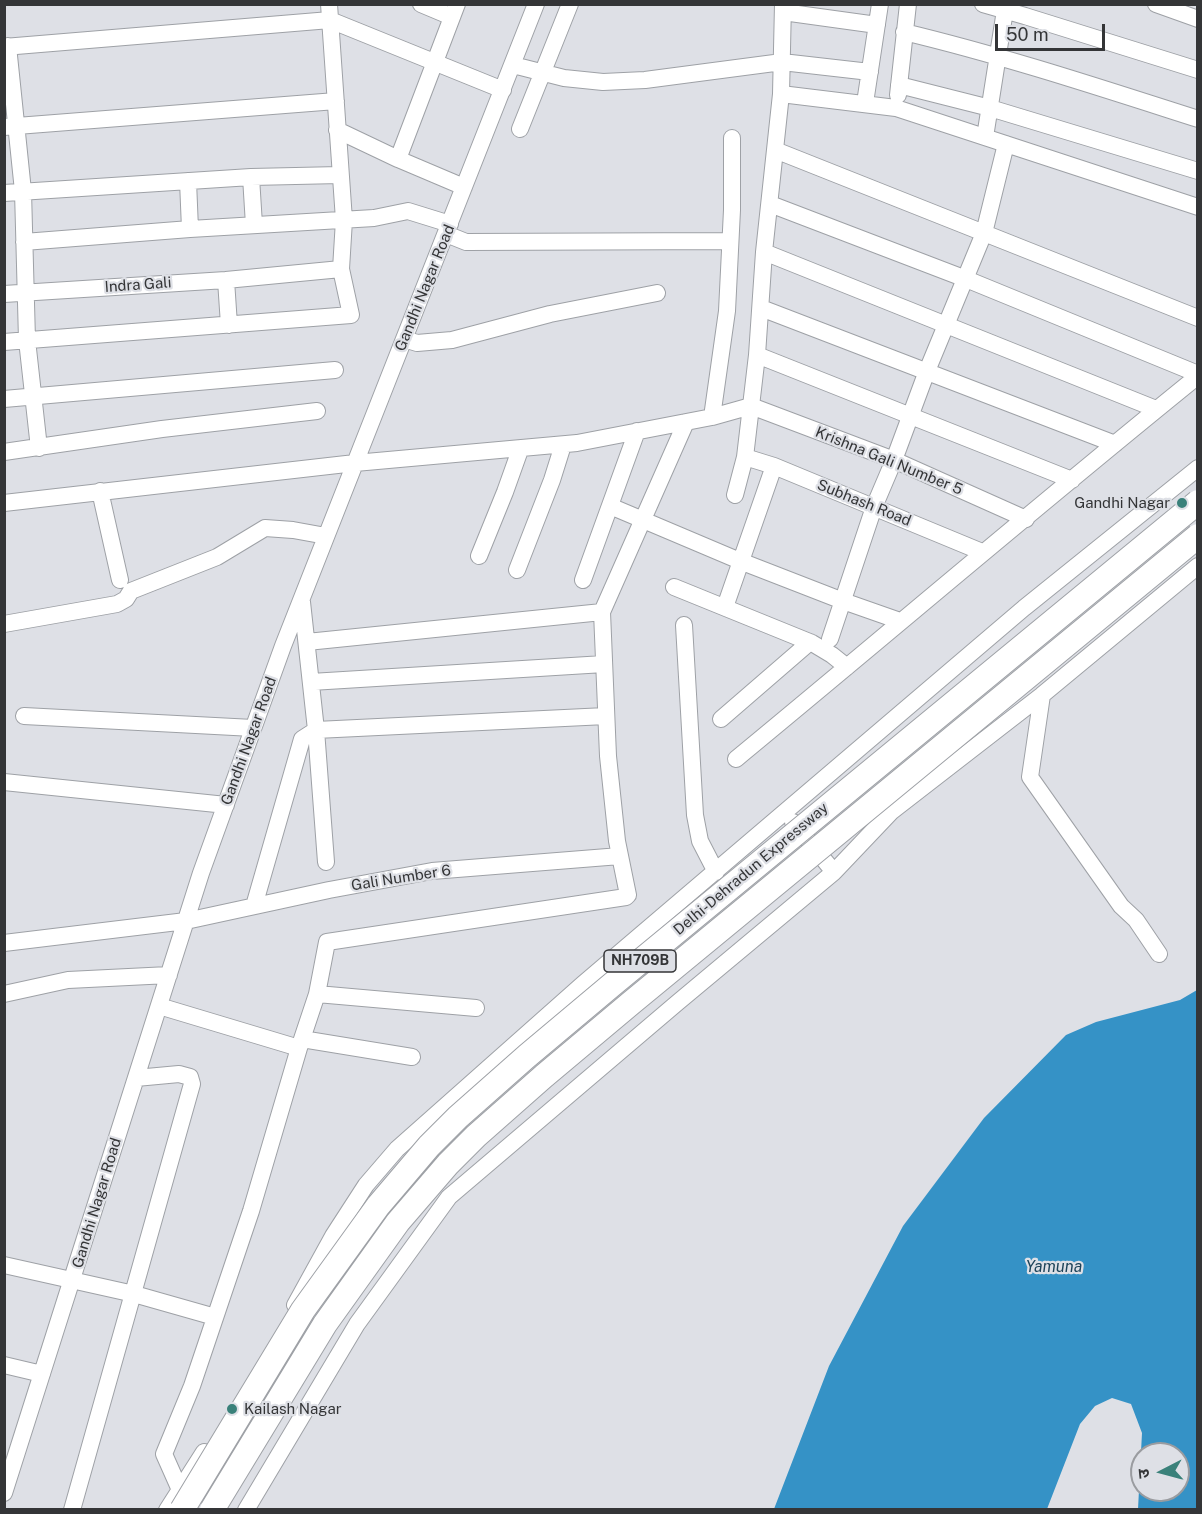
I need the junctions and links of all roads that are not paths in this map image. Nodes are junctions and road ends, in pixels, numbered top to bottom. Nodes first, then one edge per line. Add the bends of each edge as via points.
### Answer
1 (421, 4) edge
2 (536, 4) edge
3 (570, 4) edge
4 (880, 4) edge
5 (908, 4) edge
6 (983, 4) edge
7 (1156, 4) edge
8 (1006, 7) edge
9 (783, 8) edge
10 (454, 11) edge
11 (329, 12) edge
12 (1197, 19) edge
13 (877, 25) junction
14 (904, 32) junction
15 (6, 47) edge
16 (999, 58) junction
17 (782, 62) junction
18 (435, 63) junction
19 (513, 65) junction
20 (1197, 70) edge
21 (542, 72) junction
22 (870, 72) junction
23 (899, 86) junction
24 (502, 90) junction
25 (781, 94) junction
26 (336, 101) junction
27 (865, 103) junction
28 (896, 108) junction
29 (990, 108) junction
30 (1197, 119) edge
31 (11, 126) edge
32 (520, 129) dead end
33 (337, 130) junction
34 (985, 137) junction
35 (732, 138) dead end
36 (1006, 144) junction
37 (775, 150) junction
38 (398, 159) junction
39 (1197, 171) edge
40 (340, 175) junction
41 (251, 177) junction
42 (188, 181) junction
43 (464, 187) junction
44 (22, 191) junction
45 (4, 193) edge
46 (770, 204) junction
47 (1197, 207) edge
48 (344, 220) junction
49 (254, 225) junction
50 (190, 229) junction
51 (448, 229) junction
52 (984, 232) junction
53 (730, 241) junction
54 (24, 242) junction
55 (764, 252) junction
56 (341, 269) junction
57 (966, 279) junction
58 (226, 280) junction
59 (25, 292) junction
60 (657, 293) dead end
61 (4, 294) edge
62 (761, 308) junction
63 (1197, 318) edge
64 (948, 324) junction
65 (229, 325) junction
66 (404, 339) junction
67 (27, 340) junction
68 (4, 342) edge
69 (757, 355) junction
70 (335, 370) dead end
71 (927, 371) junction
72 (1197, 375) edge
73 (33, 395) junction
74 (4, 399) edge
75 (751, 406) junction
76 (1156, 409) junction
77 (317, 411) dead end
78 (911, 415) junction
79 (712, 417) junction
80 (686, 422) junction
81 (637, 432) junction
82 (1115, 444) junction
83 (563, 445) junction
84 (39, 448) junction
85 (520, 450) junction
86 (4, 453) edge
87 (745, 457) junction
88 (894, 460) junction
89 (355, 463) junction
90 (774, 466) junction
91 (1197, 468) edge
92 (1072, 480) junction
93 (99, 491) junction
94 (735, 495) dead end
95 (1197, 502) edge
96 (4, 503) edge
97 (610, 506) junction
98 (874, 507) junction
99 (644, 519) junction
100 (1026, 519) junction
101 (326, 536) junction
102 (1197, 536) edge
103 (982, 552) junction
104 (479, 556) dead end
105 (740, 561) junction
106 (1197, 566) edge
107 (517, 570) dead end
108 (120, 580) dead end
109 (583, 580) dead end
110 (674, 587) dead end
111 (302, 598) junction
112 (843, 601) junction
113 (725, 607) junction
114 (602, 612) junction
115 (900, 621) junction
116 (4, 624) edge
117 (684, 625) dead end
118 (830, 639) dead end
119 (307, 642) junction
120 (810, 642) junction
121 (604, 664) junction
122 (847, 667) junction
123 (311, 682) junction
124 (1042, 695) junction
125 (24, 716) dead end
126 (606, 716) junction
127 (721, 719) dead end
128 (253, 728) junction
129 (316, 729) junction
130 (736, 759) dead end
131 (4, 782) edge
132 (226, 805) junction
133 (785, 812) junction
134 (620, 856) junction
135 (326, 862) dead end
136 (716, 872) junction
137 (834, 872) junction
138 (254, 906) junction
139 (186, 921) junction
140 (4, 943) edge
141 (1159, 954) dead end
142 (169, 975) junction
143 (4, 994) edge
144 (317, 994) junction
145 (159, 1006) junction
146 (477, 1008) dead end
147 (301, 1043) junction
148 (412, 1057) dead end
149 (136, 1078) junction
150 (4, 1265) edge
151 (73, 1279) junction
152 (134, 1294) junction
153 (215, 1317) junction
154 (4, 1365) edge
155 (42, 1374) junction
156 (4, 1493) edge
157 (181, 1499) edge
158 (72, 1509) edge
159 (167, 1509) edge
160 (212, 1509) edge
161 (246, 1509) edge

1 - 10 street
2 - 19 street, Gandhi Nagar Road
3 - 21 street
4 - 13 street
5 - 14 street
6 - 8 street
7 - 12 street
8 - 16 street
8 - 20 street
9 - 13 street
9 - 17 street
10 - 18 street
11 - 15 street
11 - 18 street
11 - 26 street
13 - 22 street
14 - 16 street
14 - 23 street
15 - 31 street
16 - 29 street
16 - 30 street
17 - 21 street via 624,82 584,81
17 - 22 street
17 - 25 street
18 - 24 street
18 - 38 street
19 - 21 street
19 - 24 street, Gandhi Nagar Road
21 - 32 street
22 - 27 street
23 - 28 street
23 - 29 street
24 - 43 street, Gandhi Nagar Road
25 - 27 street
25 - 37 street
26 - 31 street
26 - 33 street
27 - 28 street
28 - 34 street
29 - 34 street
29 - 39 street
31 - 44 street
33 - 38 street
33 - 40 street
34 - 36 street
35 - 53 street
36 - 47 street
36 - 52 street
37 - 46 street
37 - 52 street
38 - 43 street
40 - 41 street
40 - 48 street
41 - 42 street
41 - 49 street
42 - 44 street
42 - 50 street
43 - 51 street, Gandhi Nagar Road
44 - 45 street
44 - 54 street
46 - 55 street
46 - 57 street
48 - 49 street
48 - 51 street via 408,211
48 - 56 street
49 - 50 street
50 - 54 street
51 - 53 street via 466,242
51 - 66 street, Gandhi Nagar Road
52 - 57 street
52 - 63 street
53 - 79 street via 728,311
54 - 59 street
55 - 62 street
55 - 64 street
56 - 58 street, Indra Gali
56 - 65 street via 351,315
57 - 64 street
57 - 72 street
58 - 59 street, Indra Gali
58 - 65 street
59 - 61 street, Indra Gali
59 - 67 street
60 - 66 street via 550,314 452,340 417,343
62 - 69 street
62 - 71 street
64 - 71 street
64 - 76 street
65 - 67 street
66 - 89 street, Gandhi Nagar Road
67 - 68 street
67 - 73 street
69 - 75 street
69 - 78 street
70 - 73 street
71 - 78 street
71 - 82 street
72 - 76 street
73 - 74 street
73 - 84 street
75 - 79 street
75 - 87 street
75 - 88 street, Krishna Gali Number 5
76 - 82 street
77 - 84 street
78 - 88 street
78 - 92 street
79 - 80 street
80 - 81 street
80 - 99 street
81 - 83 street
81 - 97 street
82 - 92 street
83 - 85 street
83 - 107 street
84 - 86 street
85 - 89 street
85 - 104 street
87 - 90 street, Subhash Road
87 - 94 street
88 - 98 street
88 - 100 street, Krishna Gali Number 5
89 - 93 street
89 - 101 street, Gandhi Nagar Road
90 - 98 street, Subhash Road
90 - 105 street
91 - 133 street via 1024,608
92 - 100 street
93 - 96 street
93 - 108 street
95 - 157 highway, Delhi-Dehradun Expressway / NH709B, bridge via 526,1056 429,1146 378,1206 303,1310
97 - 99 street
97 - 109 street
98 - 103 street, Subhash Road
98 - 112 street
99 - 105 street
99 - 114 street
100 - 103 street
101 - 111 street, Gandhi Nagar Road
101 - 116 street via 265,528 217,557 131,591 117,604
102 - 160 highway, Delhi-Dehradun Expressway / NH709B, bridge via 639,996 476,1136 398,1222 325,1324
103 - 115 street
105 - 112 street
105 - 113 street
106 - 124 street
110 - 113 street
111 - 119 street
111 - 128 street, Gandhi Nagar Road
112 - 115 street
112 - 118 street
113 - 120 street
114 - 119 street
114 - 121 street
115 - 122 street
117 - 136 street via 695,815 700,841
119 - 123 street
120 - 122 street
120 - 127 street
121 - 123 street
121 - 126 street
122 - 130 street
123 - 129 street
124 - 137 street via 891,812
124 - 141 street via 1030,777
125 - 128 street
126 - 129 street
126 - 134 street
128 - 132 street, Gandhi Nagar Road
129 - 135 street
129 - 138 street via 302,739
131 - 132 street
132 - 139 street, Gandhi Nagar Road
133 - 136 street
133 - 137 street
134 - 138 street, Gali Number 6 via 432,871
134 - 144 street via 626,897 327,942
136 - 157 street via 397,1149 366,1185
137 - 161 street via 449,1197 357,1324
138 - 139 street, Gali Number 6
139 - 140 street, Gali Number 6
139 - 142 street, Gandhi Nagar Road
142 - 143 street via 68,980
142 - 145 street, Gandhi Nagar Road
144 - 146 street
144 - 147 street
145 - 147 street
145 - 149 street, Gandhi Nagar Road
147 - 148 street
147 - 153 street
149 - 151 street, Gandhi Nagar Road
149 - 152 street via 180,1074 192,1080
150 - 151 street
151 - 152 street
151 - 155 street, Gandhi Nagar Road
152 - 153 street
152 - 158 street
153 - 157 street via 164,1454
154 - 155 street
155 - 156 street, Gandhi Nagar Road
157 - 159 street

